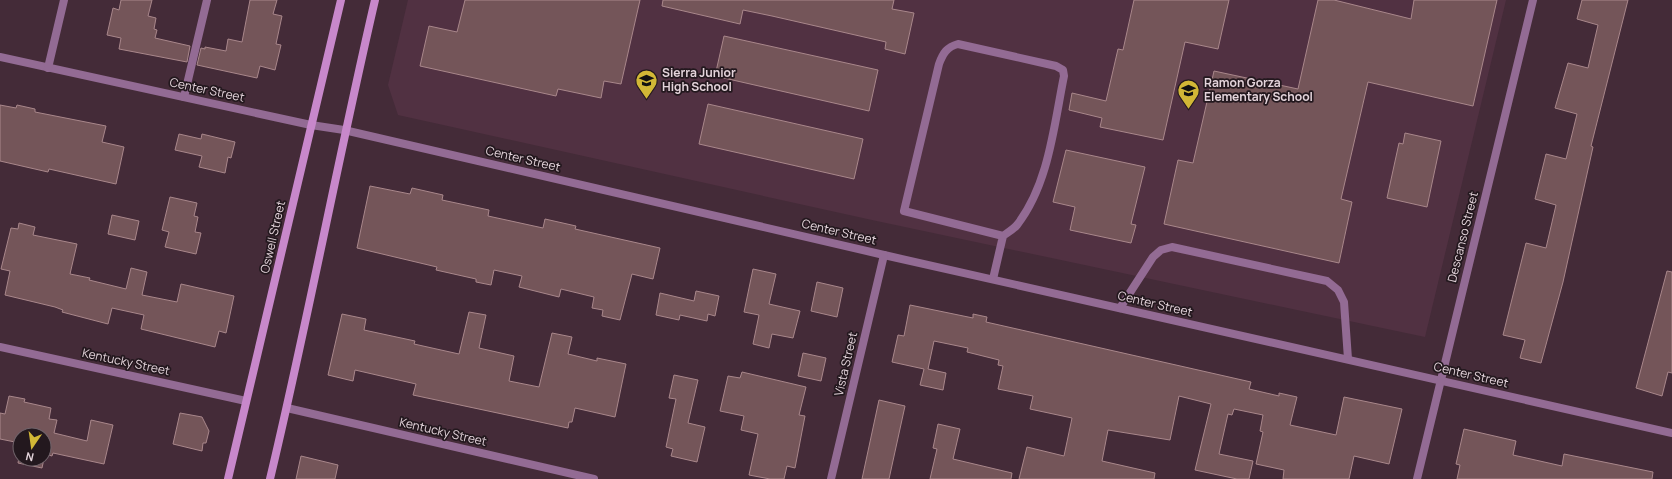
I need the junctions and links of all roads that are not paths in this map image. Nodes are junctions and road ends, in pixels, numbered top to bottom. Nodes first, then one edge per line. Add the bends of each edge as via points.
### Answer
1 (64, 0) edge
2 (207, 0) edge
3 (341, 0) edge
4 (375, 0) edge
5 (1533, 0) edge
6 (0, 57) edge
7 (48, 68) junction
8 (184, 97) junction
9 (311, 125) junction
10 (344, 130) junction
11 (1003, 236) junction
12 (884, 255) junction
13 (993, 279) junction
14 (1120, 308) junction
15 (0, 347) edge
16 (1348, 359) junction
17 (1441, 380) junction
18 (246, 401) junction
19 (287, 408) junction
20 (1672, 432) edge
21 (228, 479) edge
22 (270, 479) edge
23 (594, 479) edge
24 (831, 479) edge
25 (1417, 479) edge

1 - 7 street
2 - 8 street
3 - 9 main road, Oswell Street
4 - 10 main road
5 - 17 street, Descanso Street
6 - 7 street, Center Street
7 - 8 street, Center Street
8 - 9 street, Center Street
9 - 10 street, Center Street
9 - 18 main road, Oswell Street
10 - 12 street, Center Street
10 - 19 main road
11 - 11 street via 1016,226 1033,198 1046,161 1064,76 1063,70 1056,66 958,44 949,47 942,54 904,211
11 - 13 street
12 - 13 street, Center Street
12 - 24 street, Vista Street
13 - 14 street, Center Street
14 - 16 street, Center Street
14 - 16 street via 1153,257 1161,250 1172,247 1327,281 1338,290 1344,302
15 - 18 street, Kentucky Street
16 - 17 street, Center Street
17 - 20 street, Center Street
17 - 25 street, Descanso Street
18 - 21 main road, Oswell Street
19 - 22 main road
19 - 23 street, Kentucky Street

